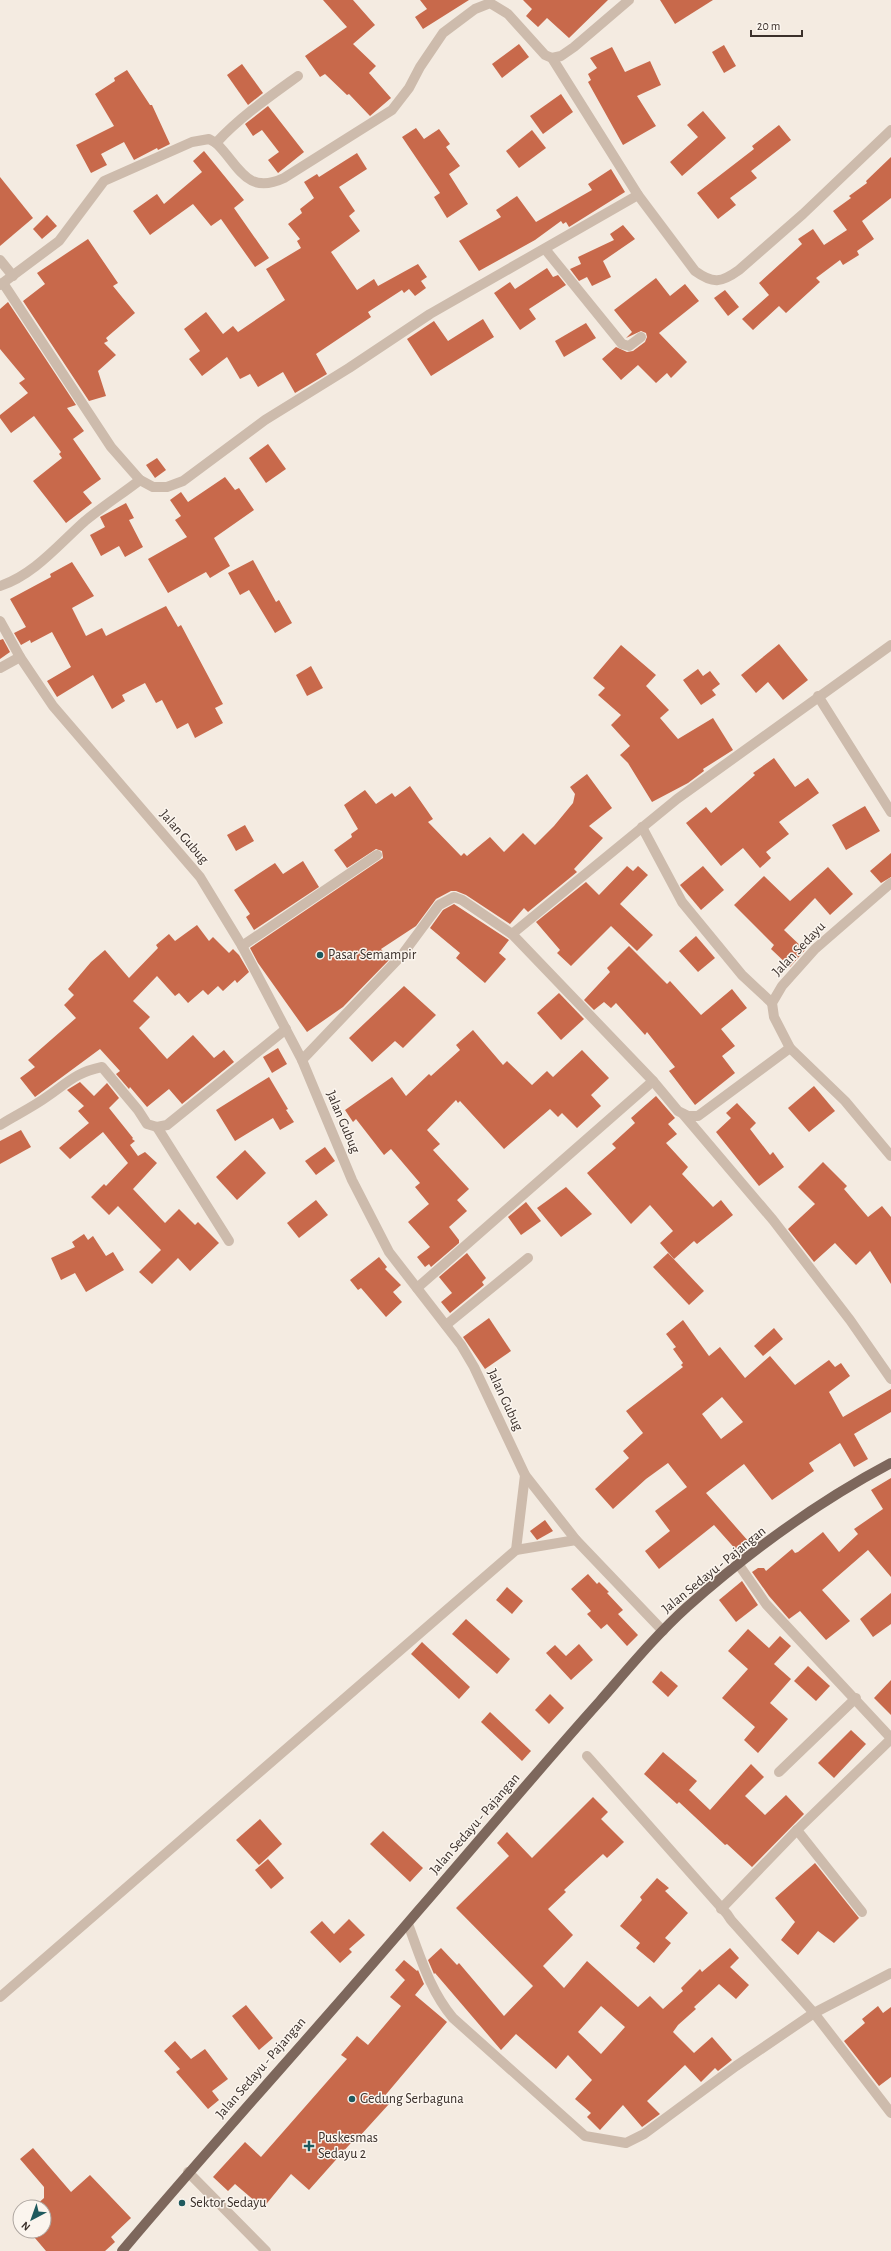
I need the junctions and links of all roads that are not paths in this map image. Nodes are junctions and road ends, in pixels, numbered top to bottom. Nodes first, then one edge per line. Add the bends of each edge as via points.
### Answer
1 (629, 0) edge
2 (490, 1) edge
3 (552, 58) junction
4 (298, 76) dead end
5 (891, 130) edge
6 (216, 143) junction
7 (638, 195) junction
8 (546, 249) junction
9 (0, 260) edge
10 (13, 276) junction
11 (2, 284) edge
12 (641, 337) dead end
13 (140, 480) junction
14 (0, 586) edge
15 (0, 621) edge
16 (891, 645) edge
17 (20, 657) junction
18 (0, 668) edge
19 (818, 696) junction
20 (891, 812) edge
21 (642, 827) junction
22 (377, 855) dead end
23 (891, 883) edge
24 (512, 934) junction
25 (242, 946) junction
26 (772, 1003) junction
27 (286, 1029) junction
28 (790, 1048) junction
29 (302, 1060) junction
30 (653, 1081) junction
31 (683, 1114) junction
32 (0, 1124) edge
33 (157, 1128) junction
34 (891, 1156) edge
35 (229, 1241) dead end
36 (528, 1258) dead end
37 (418, 1288) junction
38 (446, 1325) junction
39 (891, 1379) edge
40 (891, 1463) edge
41 (525, 1475) junction
42 (576, 1540) junction
43 (516, 1550) junction
44 (739, 1565) junction
45 (663, 1631) junction
46 (856, 1698) junction
47 (891, 1738) edge
48 (587, 1756) dead end
49 (780, 1772) dead end
50 (797, 1830) junction
51 (721, 1909) junction
52 (862, 1912) dead end
53 (408, 1924) junction
54 (891, 1973) edge
55 (0, 1997) edge
56 (814, 2012) junction
57 (891, 2113) edge
58 (188, 2172) junction
59 (122, 2251) edge
60 (266, 2251) edge

1 - 3 street via 574,47 561,56
2 - 3 street via 508,14 545,55
2 - 6 street via 443,33 409,88 392,110 284,178 272,184 254,183 247,179
3 - 7 street
4 - 6 street via 248,114
5 - 7 street via 803,214 739,270 730,277 717,281 708,280 696,271
6 - 10 street via 209,139 201,139 110,176 99,186 59,241
7 - 8 street
8 - 12 street via 622,344 629,346
8 - 13 street via 430,314 265,420 183,481 167,486 153,486
9 - 10 street
10 - 11 street
11 - 13 street via 111,447
13 - 14 street via 87,520 31,569
15 - 17 street, Jalan Gubug
16 - 19 street
17 - 18 street
17 - 25 street, Jalan Gubug via 53,706 200,877
19 - 20 street
19 - 21 street
21 - 24 street
21 - 26 street via 682,902 742,975
22 - 25 street
23 - 26 street, Jalan Sedayu via 815,949 782,986
24 - 29 street via 462,900 454,897 445,900 402,955
24 - 30 street
25 - 27 street, Jalan Gubug
26 - 28 street via 774,1018
27 - 29 street, Jalan Gubug
27 - 33 street via 176,1119
28 - 31 street via 698,1116
28 - 34 street via 845,1101
29 - 37 street, Jalan Gubug via 352,1180 389,1252
30 - 31 street
30 - 37 street
31 - 39 street via 773,1220 850,1320
32 - 33 street via 48,1097 72,1077 102,1067 147,1124
33 - 35 street
36 - 38 street
37 - 38 street, Jalan Gubug
38 - 41 street, Jalan Gubug via 474,1367
40 - 44 main road, Jalan Sedayu - Pajangan via 827,1500
41 - 42 street, Jalan Gubug
41 - 43 street
42 - 43 street
42 - 45 street, Jalan Gubug
43 - 55 street
44 - 45 main road, Jalan Sedayu - Pajangan via 686,1608
44 - 46 street via 766,1604
45 - 53 main road, Jalan Sedayu - Pajangan
46 - 47 street
46 - 49 street
47 - 50 street
48 - 51 street
50 - 51 street
50 - 52 street
51 - 56 street
53 - 56 street via 434,1990 446,2010 586,2136 626,2143 644,2134
53 - 58 main road, Jalan Sedayu - Pajangan
54 - 56 street
56 - 57 street
58 - 59 main road, Jalan Sedayu - Pajangan
58 - 60 street

